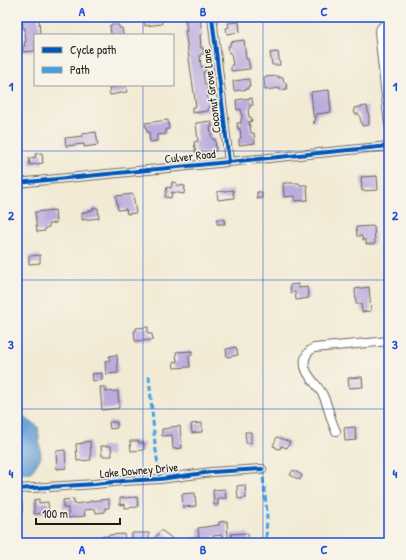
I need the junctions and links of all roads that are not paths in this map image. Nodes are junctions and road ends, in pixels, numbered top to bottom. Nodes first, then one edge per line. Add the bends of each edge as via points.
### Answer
1 (212, 17) edge
2 (389, 23) edge
3 (389, 125) edge
4 (389, 146) edge
5 (229, 162) junction
6 (17, 183) edge
7 (389, 341) edge
8 (336, 431) dead end
9 (262, 469) dead end
10 (17, 489) edge

1 - 5 street, Coconut Grove Lane
2 - 3 street via 381,27 379,32
4 - 5 street, Culver Road
5 - 6 street, Culver Road
7 - 8 street via 314,348 306,355 307,372 323,394
9 - 10 street, Lake Downey Drive

